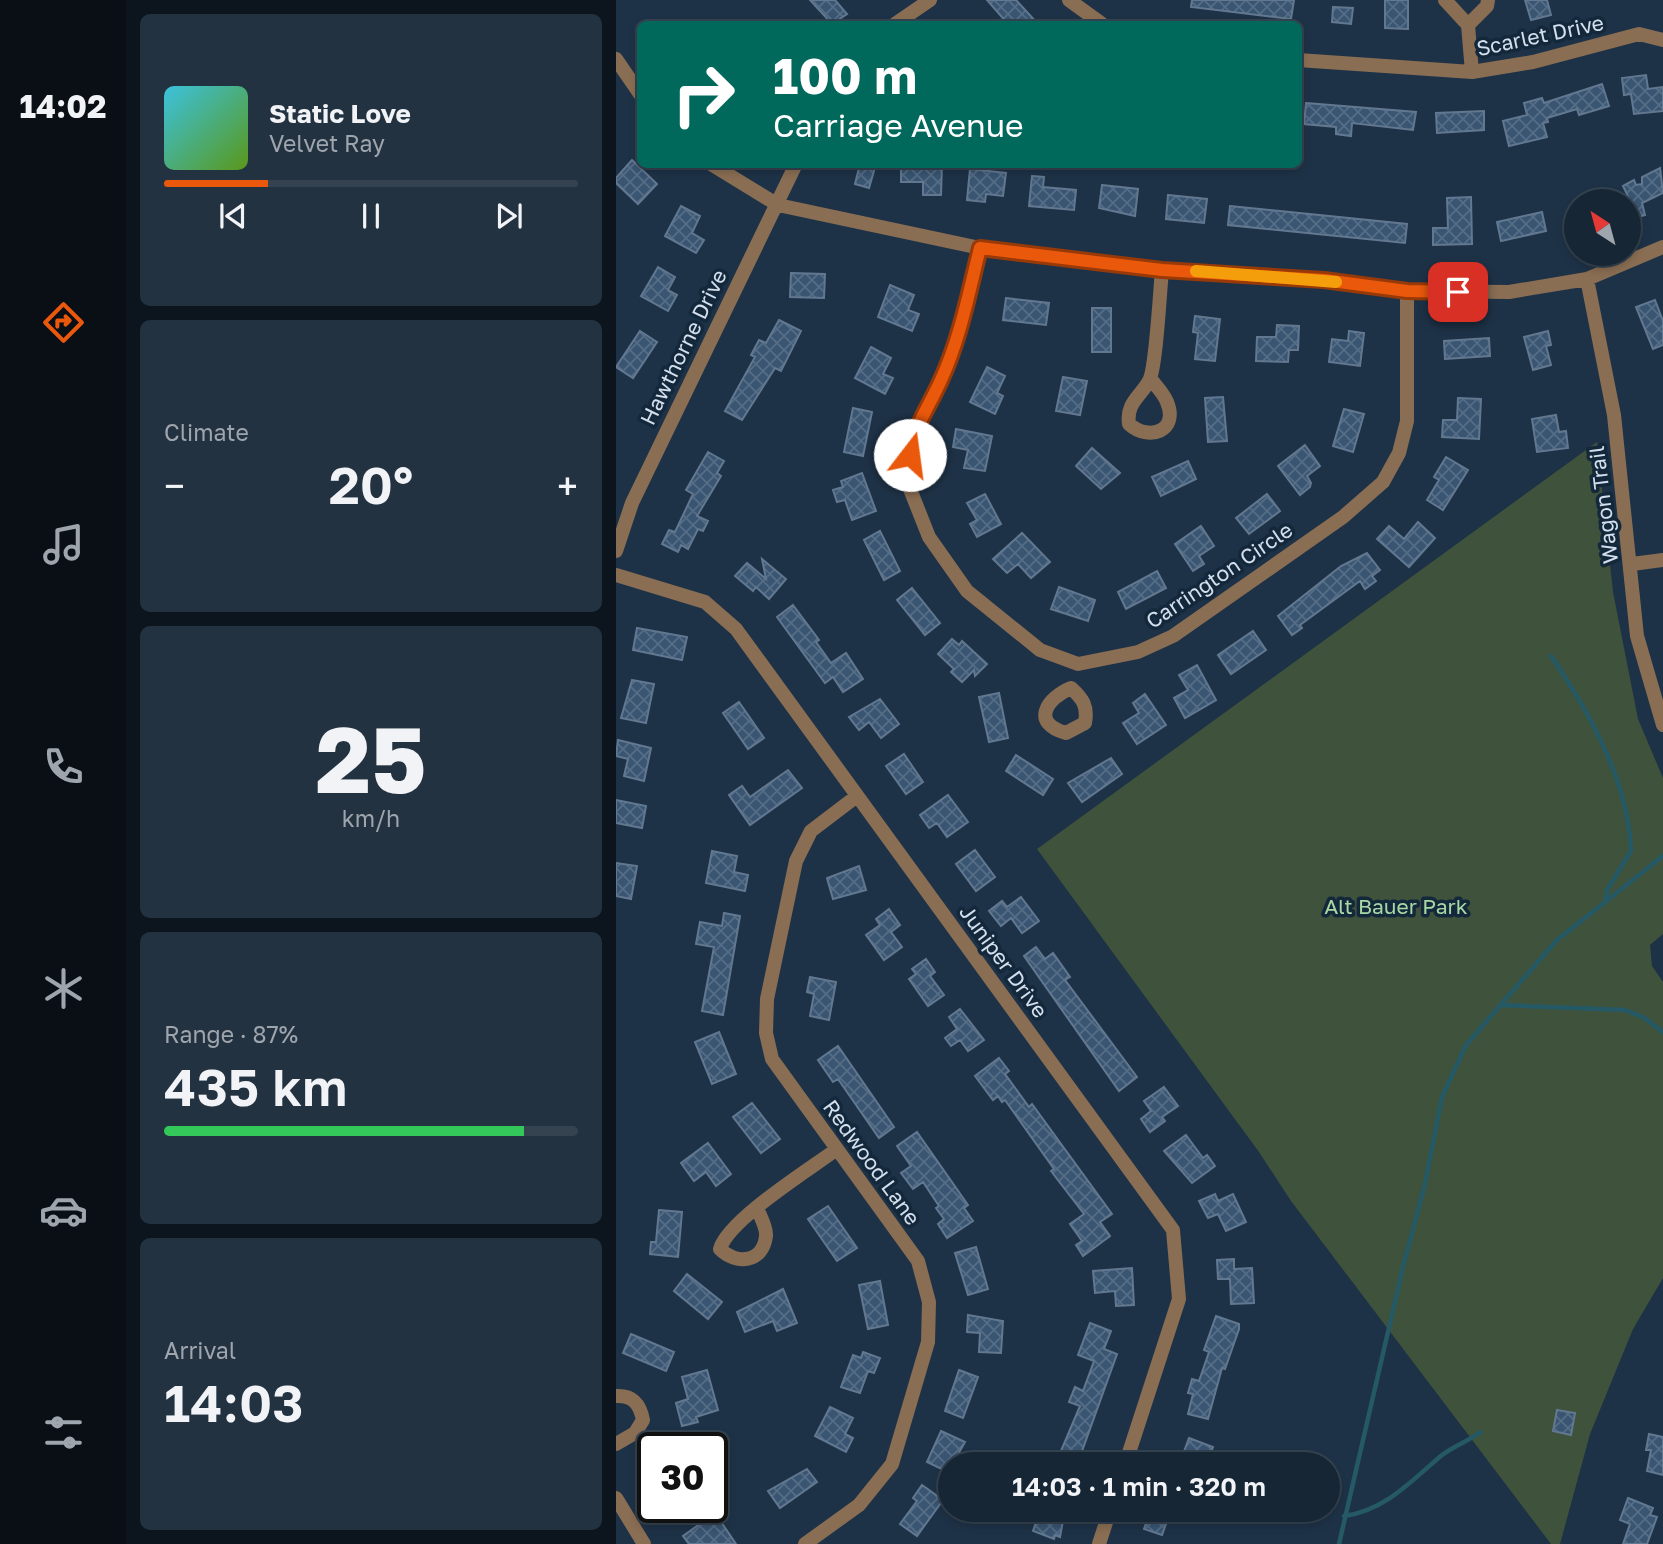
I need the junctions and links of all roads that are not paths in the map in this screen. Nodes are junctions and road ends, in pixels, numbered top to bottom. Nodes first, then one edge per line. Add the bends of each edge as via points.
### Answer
1 (930, 0) edge
2 (1069, 0) edge
3 (1445, 0) edge
4 (1488, 0) edge
5 (899, 21) edge
6 (1098, 21) edge
7 (1468, 25) junction
8 (1663, 40) edge
9 (616, 59) edge
10 (1302, 60) edge
11 (1472, 72) junction
12 (637, 90) edge
13 (718, 168) edge
14 (794, 168) edge
15 (778, 205) junction
16 (1663, 247) edge
17 (980, 248) junction
18 (1162, 270) junction
19 (1587, 279) junction
20 (1407, 291) junction
21 (1151, 379) dead end
22 (616, 551) edge
23 (1663, 560) edge
24 (1632, 564) junction
25 (616, 575) edge
26 (1078, 664) junction
27 (1071, 688) dead end
28 (1663, 725) edge
29 (857, 796) junction
30 (837, 1149) junction
31 (757, 1208) dead end
32 (616, 1396) edge
33 (616, 1444) edge
34 (1129, 1452) edge
35 (616, 1498) edge
36 (1106, 1522) edge
37 (644, 1544) edge
38 (805, 1544) edge
39 (1099, 1544) edge

1 - 5 street
2 - 6 street
3 - 7 street
4 - 7 street
7 - 11 street
8 - 11 street, Scarlet Drive via 1639,34 1533,62
9 - 12 street
10 - 11 street, Scarlet Drive
13 - 15 street
14 - 15 street, Hawthorne Drive
15 - 17 street
15 - 22 street, Hawthorne Drive via 643,480
16 - 19 street
17 - 18 street
17 - 26 street via 942,380 913,432 906,479 929,537 967,591 1040,650
18 - 20 street via 1324,280
18 - 21 street
19 - 20 street via 1510,292
19 - 24 street, Wagon Trail via 1614,415
20 - 26 street, Carrington Circle via 1407,421 1399,453 1383,482 1343,517 1173,636 1138,652
23 - 24 street
24 - 28 street, Wagon Trail via 1637,636
25 - 29 street, Juniper Drive via 705,602 736,629
26 - 27 street
29 - 30 street, Redwood Lane via 811,831 796,861 767,999 766,1033 772,1059
29 - 34 street, Juniper Drive via 1173,1230 1179,1298
30 - 31 street
30 - 38 street, Redwood Lane via 918,1261 929,1302 928,1342 892,1464 859,1505
32 - 33 street via 630,1397 640,1405 643,1420 635,1433
35 - 37 street
36 - 39 street

